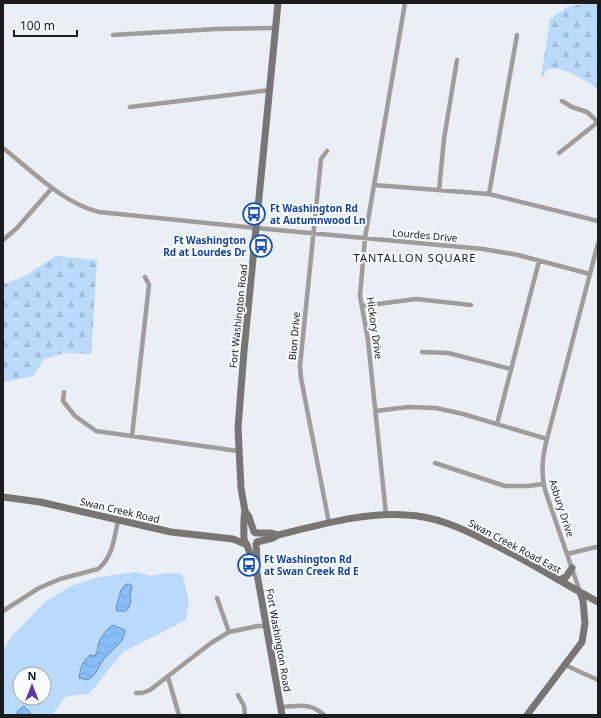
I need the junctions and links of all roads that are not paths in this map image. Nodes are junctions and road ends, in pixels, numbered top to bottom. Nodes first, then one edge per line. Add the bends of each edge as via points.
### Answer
1 (278, 3) edge
2 (404, 3) edge
3 (276, 28) junction
4 (113, 35) dead end
5 (517, 35) dead end
6 (457, 60) dead end
7 (270, 90) junction
8 (562, 101) dead end
9 (130, 107) dead end
10 (598, 122) edge
11 (3, 148) edge
12 (326, 151) dead end
13 (559, 153) dead end
14 (374, 185) junction
15 (52, 188) junction
16 (439, 190) junction
17 (489, 194) junction
18 (598, 221) edge
19 (256, 228) junction
20 (313, 234) junction
21 (365, 238) junction
22 (3, 240) edge
23 (598, 243) edge
24 (538, 261) junction
25 (590, 274) junction
26 (145, 277) dead end
27 (472, 305) dead end
28 (362, 306) junction
29 (422, 352) dead end
30 (511, 368) junction
31 (64, 392) dead end
32 (376, 411) junction
33 (497, 424) junction
34 (132, 436) junction
35 (547, 438) junction
36 (238, 450) junction
37 (435, 463) dead end
38 (543, 484) junction
39 (3, 497) edge
40 (245, 512) junction
41 (386, 514) junction
42 (118, 521) junction
43 (329, 523) junction
44 (255, 533) junction
45 (278, 534) junction
46 (245, 540) junction
47 (257, 543) junction
48 (596, 547) dead end
49 (567, 554) junction
50 (256, 568) junction
51 (572, 568) junction
52 (559, 580) junction
53 (580, 592) junction
54 (217, 598) dead end
55 (598, 602) edge
56 (3, 610) edge
57 (266, 626) junction
58 (229, 632) junction
59 (565, 665) junction
60 (168, 677) junction
61 (598, 680) edge
62 (136, 693) dead end
63 (238, 695) dead end
64 (281, 707) junction
65 (179, 715) edge
66 (245, 715) edge
67 (282, 715) edge
68 (324, 715) edge
69 (527, 715) edge

1 - 3 main road, Fort Washington Road
2 - 14 street, Hickory Drive
3 - 4 street
3 - 7 main road, Fort Washington Road
5 - 17 street
6 - 16 street via 444,139
7 - 9 street
7 - 19 main road, Fort Washington Road
8 - 10 street via 587,112
10 - 13 street
11 - 15 street, Lourdes Drive
12 - 20 street, Bion Drive via 321,159
14 - 16 street
14 - 21 street, Hickory Drive
15 - 19 street, Lourdes Drive via 72,202 99,212
15 - 22 street
16 - 17 street
17 - 18 street
19 - 20 street, Lourdes Drive
19 - 36 main road, Fort Washington Road via 240,396
20 - 21 street, Lourdes Drive
20 - 43 street, Bion Drive via 301,352 301,378
21 - 24 street, Lourdes Drive via 483,249
21 - 28 street, Hickory Drive via 360,296
23 - 25 street, Asbury Drive
24 - 25 street, Lourdes Drive
24 - 30 street
25 - 35 street, Asbury Drive
26 - 34 street via 149,285
27 - 28 street via 416,299
28 - 32 street, Hickory Drive
29 - 30 street via 448,353
30 - 33 street
31 - 34 street via 64,401 75,416 96,430
32 - 33 street via 430,407
32 - 41 street, Hickory Drive
33 - 35 street
34 - 36 street
35 - 38 street, Asbury Drive via 543,458
36 - 40 main road, Fort Washington Road
37 - 38 street via 505,486
38 - 49 street, Asbury Drive
39 - 42 main road, Swan Creek Road via 40,502
40 - 44 main road, Fort Washington Road
40 - 46 main road, Fort Washington Road
41 - 43 main road, Swan Creek Road East
41 - 52 main road, Swan Creek Road East via 414,515 450,524 498,546
42 - 46 main road, Swan Creek Road via 171,532
42 - 56 street via 111,551 98,569 60,579 39,588
43 - 45 main road, Swan Creek Road East
44 - 45 main road, Swan Creek Road East
44 - 46 main road via 248,532
44 - 47 main road via 258,537
45 - 47 main road, Swan Creek Road East
46 - 47 main road via 253,546
46 - 50 main road, Fort Washington Road
47 - 50 main road, Fort Washington Road
48 - 49 street
49 - 51 street, Asbury Drive
50 - 57 main road, Fort Washington Road
51 - 52 main road via 566,577
51 - 53 street, Asbury Drive
52 - 53 main road, Swan Creek Road East
53 - 55 main road, Swan Creek Road East
53 - 59 main road, Asbury Drive via 585,623 582,642
54 - 58 street
57 - 58 street
57 - 64 main road, Fort Washington Road
58 - 60 street
59 - 61 street
59 - 69 main road, Asbury Drive
60 - 62 street via 150,690
60 - 65 street
63 - 66 street via 244,706
64 - 67 main road, Fort Washington Road
64 - 68 street via 309,706

